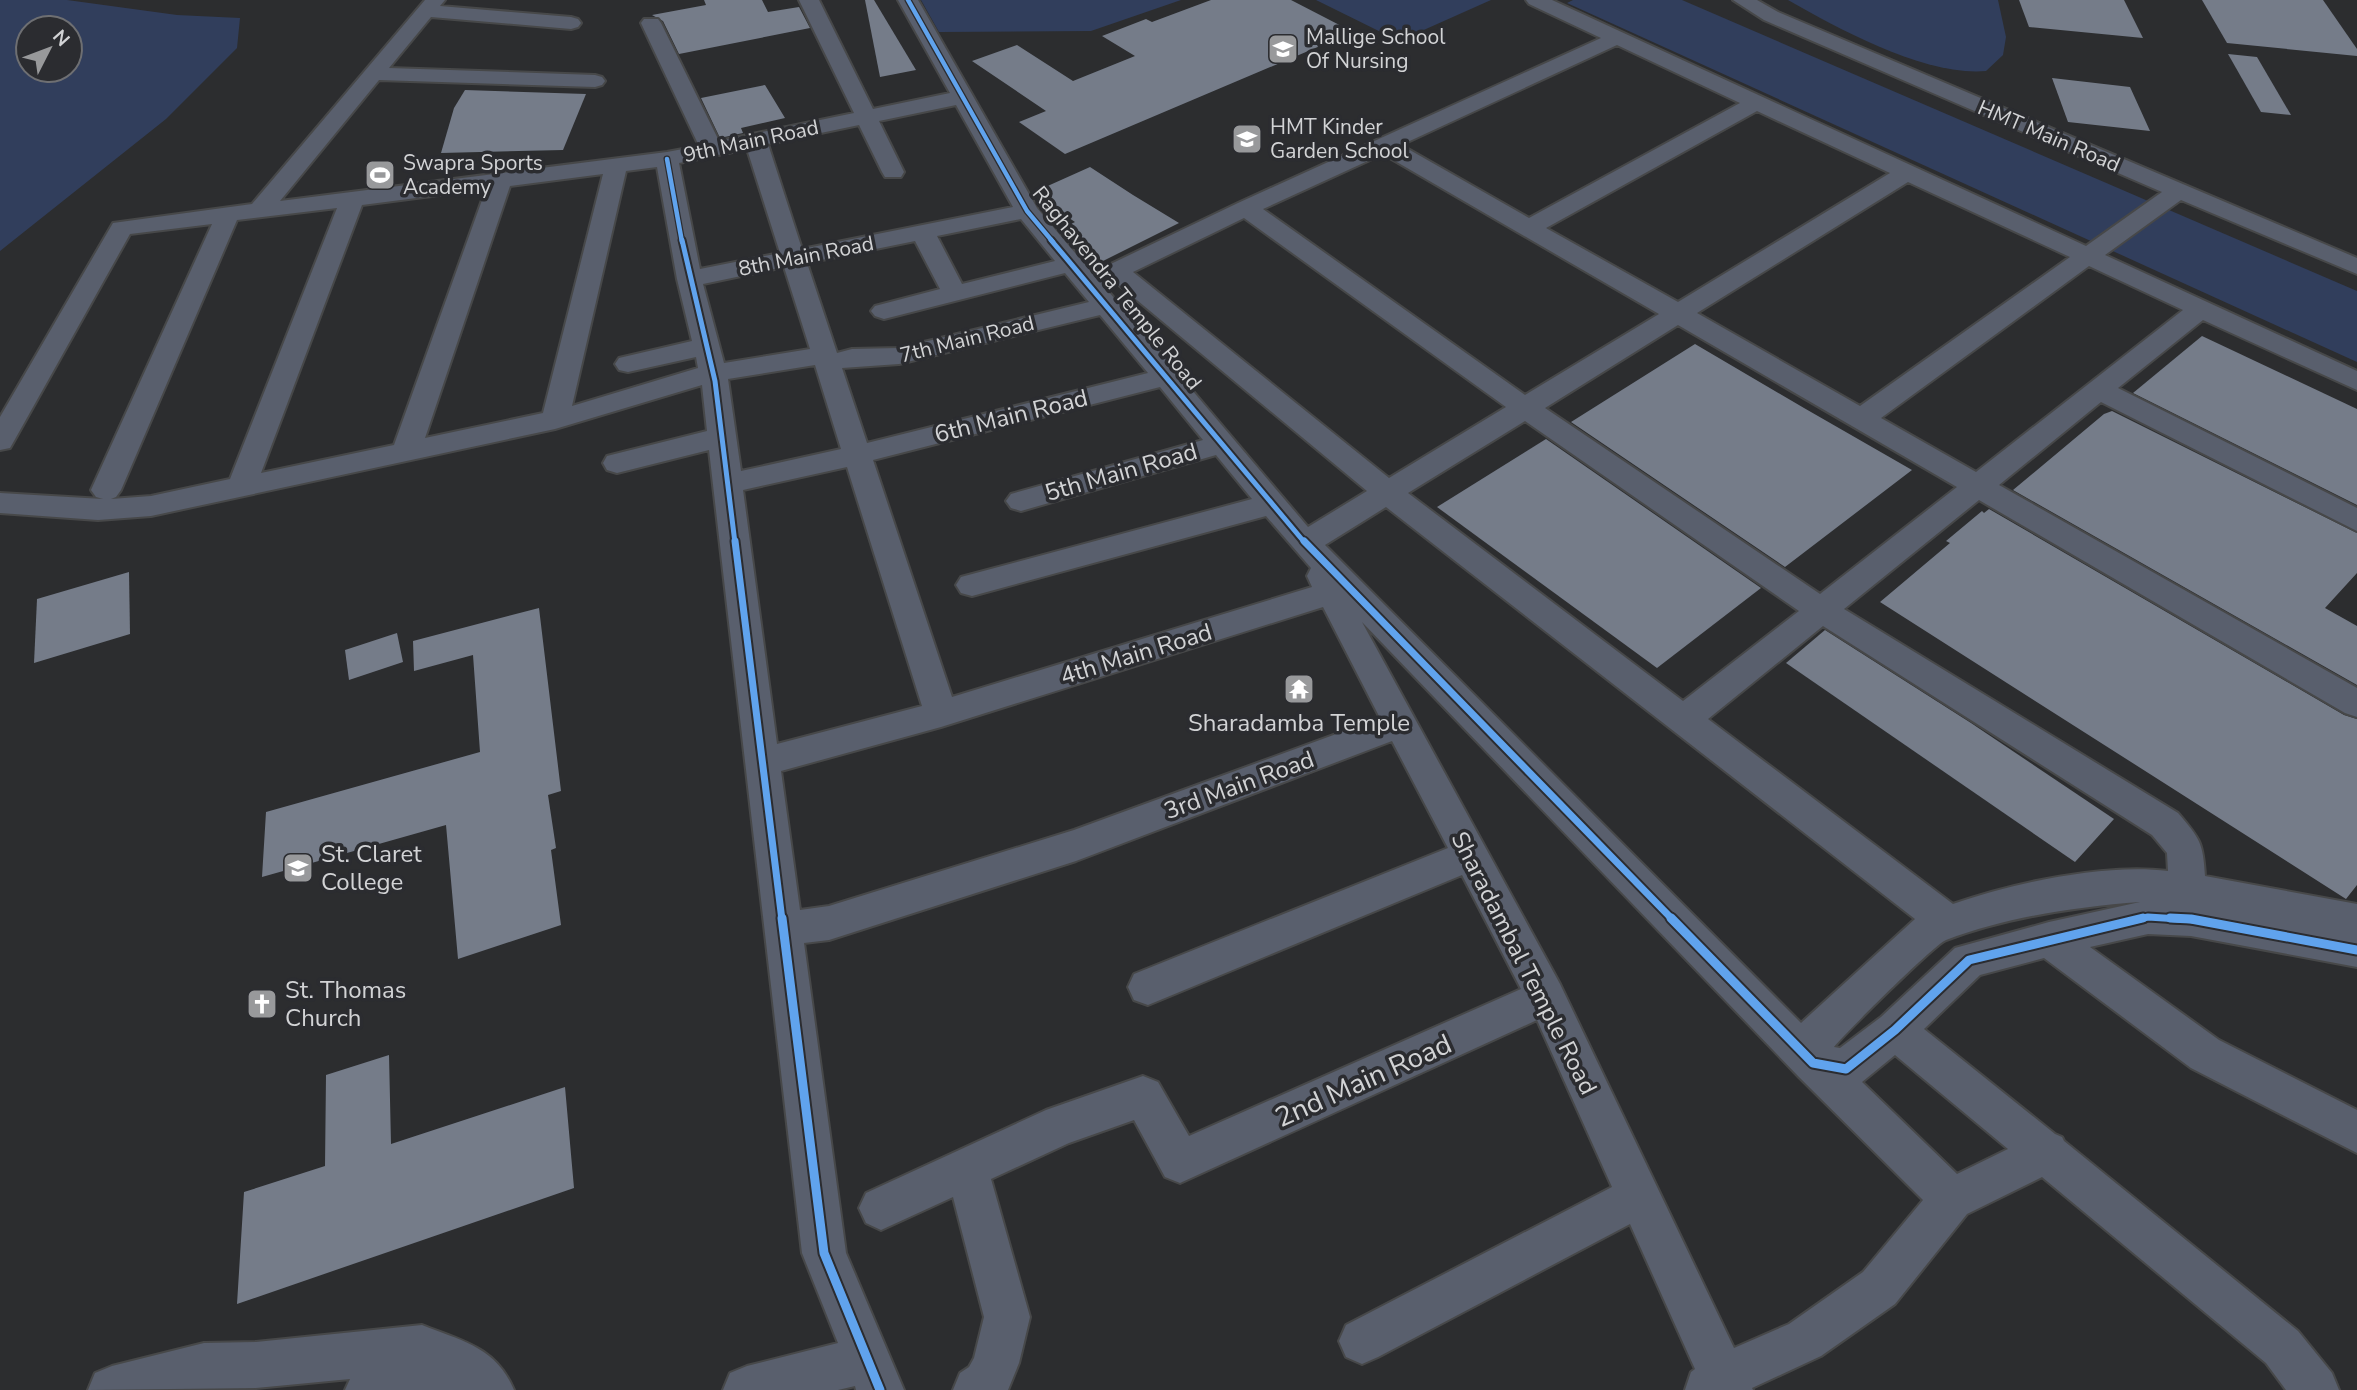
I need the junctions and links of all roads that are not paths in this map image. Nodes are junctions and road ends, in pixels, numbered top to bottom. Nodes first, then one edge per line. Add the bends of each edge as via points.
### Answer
1 (809, 0) edge
2 (908, 0) edge
3 (1536, 0) edge
4 (1743, 0) edge
5 (431, 6) edge
6 (570, 23) dead end
7 (650, 23) dead end
8 (1617, 38) junction
9 (373, 74) junction
10 (595, 81) dead end
11 (962, 97) junction
12 (1757, 102) junction
13 (867, 118) junction
14 (755, 140) junction
15 (1384, 145) junction
16 (712, 149) junction
17 (667, 159) junction
18 (616, 166) junction
19 (893, 172) dead end
20 (1908, 173) junction
21 (500, 182) junction
22 (2178, 191) junction
23 (352, 199) junction
24 (1246, 208) junction
25 (259, 211) junction
26 (1027, 211) junction
27 (228, 215) junction
28 (1528, 228) junction
29 (923, 233) junction
30 (2087, 256) junction
31 (793, 258) junction
32 (1072, 264) junction
33 (2357, 267) edge
34 (1116, 271) junction
35 (689, 279) junction
36 (1088, 284) junction
37 (954, 293) junction
38 (1104, 306) junction
39 (2201, 309) junction
40 (884, 311) dead end
41 (1678, 314) junction
42 (827, 359) junction
43 (709, 360) junction
44 (628, 364) dead end
45 (1165, 377) junction
46 (2357, 381) edge
47 (2100, 390) junction
48 (13, 395) edge
49 (1524, 407) junction
50 (1861, 419) junction
51 (555, 420) junction
52 (722, 438) junction
53 (0, 441) edge
54 (1221, 443) junction
55 (404, 454) junction
56 (856, 455) junction
57 (617, 463) dead end
58 (728, 484) junction
59 (1978, 486) junction
60 (241, 488) junction
61 (106, 490) dead end
62 (1387, 492) junction
63 (1021, 501) dead end
64 (0, 503) edge
65 (1272, 504) junction
66 (2357, 521) edge
67 (1305, 543) junction
68 (972, 585) dead end
69 (1331, 593) junction
70 (1821, 610) junction
71 (2357, 704) edge
72 (941, 714) junction
73 (1684, 719) junction
74 (1401, 724) junction
75 (762, 762) junction
76 (1471, 855) junction
77 (2188, 891) junction
78 (2357, 921) edge
79 (1949, 923) junction
80 (783, 929) junction
81 (2049, 939) junction
82 (2357, 950) edge
83 (1148, 987) dead end
84 (1546, 998) junction
85 (1895, 1030) junction
86 (1813, 1063) junction
87 (2357, 1132) edge
88 (2047, 1152) junction
89 (967, 1168) junction
90 (1639, 1196) junction
91 (1952, 1199) junction
92 (881, 1208) dead end
93 (1362, 1341) dead end
94 (874, 1375) edge
95 (1720, 1386) edge
96 (112, 1390) edge
97 (369, 1390) edge
98 (447, 1390) edge
99 (490, 1390) edge
100 (747, 1390) edge
101 (977, 1390) edge
102 (2315, 1390) edge

1 - 13 street
2 - 11 street, Raghavendra Temple Road
3 - 8 street
4 - 22 street, HMT Main Road
5 - 6 street
5 - 9 street
7 - 16 street
8 - 12 street
8 - 15 street
9 - 10 street
9 - 25 street
11 - 13 street, 9th Main Road
11 - 26 street, Raghavendra Temple Road
12 - 20 street
12 - 28 street
13 - 14 street, 9th Main Road
13 - 19 street
14 - 16 street, 9th Main Road
14 - 31 street
15 - 24 street
15 - 28 street
16 - 17 street, 9th Main Road
17 - 18 street, 9th Main Road
17 - 35 street
18 - 21 street, 9th Main Road
18 - 51 street
20 - 30 street
20 - 41 street
21 - 23 street, 9th Main Road
21 - 55 street
22 - 30 street
22 - 33 street, HMT Main Road
23 - 25 street, 9th Main Road
23 - 60 street
24 - 34 street
24 - 49 street
25 - 27 street, 9th Main Road
26 - 29 street, 8th Main Road
26 - 32 street, Raghavendra Temple Road
27 - 48 street, 9th Main Road via 121,228
27 - 61 street
28 - 41 street
29 - 31 street, 8th Main Road
29 - 37 street
30 - 39 street
30 - 50 street
31 - 35 street, 8th Main Road
31 - 42 street
32 - 36 street, Raghavendra Temple Road
32 - 37 street
34 - 36 street
34 - 62 street
35 - 43 street
36 - 38 street, Raghavendra Temple Road
37 - 40 street
38 - 42 street, 7th Main Road via 899,356
38 - 45 street, Raghavendra Temple Road
39 - 46 street
39 - 47 street
41 - 49 street
41 - 50 street
42 - 43 street, 7th Main Road
42 - 56 street
43 - 44 street
43 - 51 street
43 - 52 street
45 - 54 street, Raghavendra Temple Road
45 - 56 street, 6th Main Road
47 - 59 street
47 - 66 street
48 - 53 street
49 - 62 street
49 - 70 street
50 - 59 street
51 - 55 street
52 - 57 street
52 - 58 street
54 - 63 street, 5th Main Road
54 - 65 street, Raghavendra Temple Road
55 - 60 street
56 - 58 street, 6th Main Road
56 - 72 street
58 - 75 street
59 - 70 street
59 - 71 street
60 - 64 street via 151,506 98,510
62 - 67 street
62 - 73 street
65 - 67 street, Raghavendra Temple Road
65 - 68 street
67 - 69 street, Sharadambal Temple Road
67 - 86 street
69 - 72 street, 4th Main Road
69 - 74 street, Sharadambal Temple Road
70 - 73 street
70 - 77 street via 2165,824 2185,848
72 - 75 street, 4th Main Road
73 - 79 street
74 - 76 street, Sharadambal Temple Road
74 - 80 street, 3rd Main Road via 1076,845 829,923
75 - 80 street
76 - 83 street
76 - 84 street, Sharadambal Temple Road
77 - 78 street
77 - 79 street via 2149,885 2095,889 1995,906
79 - 86 street via 1930,929 1814,1038
80 - 94 street via 824,1253
81 - 82 street via 2148,917 2191,919
81 - 85 street via 1969,960
81 - 87 street via 2205,1054
84 - 89 street, 2nd Main Road via 1180,1162 1143,1096 1061,1125
84 - 90 street, Sharadambal Temple Road
85 - 86 street via 1846,1069
85 - 88 street
86 - 91 street
88 - 91 street
88 - 102 street via 2282,1347
89 - 92 street
89 - 101 street via 1007,1317 996,1363 986,1384
90 - 93 street
90 - 95 street, Sharadambal Temple Road
91 - 95 street via 1879,1288 1805,1340
94 - 100 street
96 - 99 street via 204,1366 422,1349 468,1367
97 - 98 street via 420,1379

